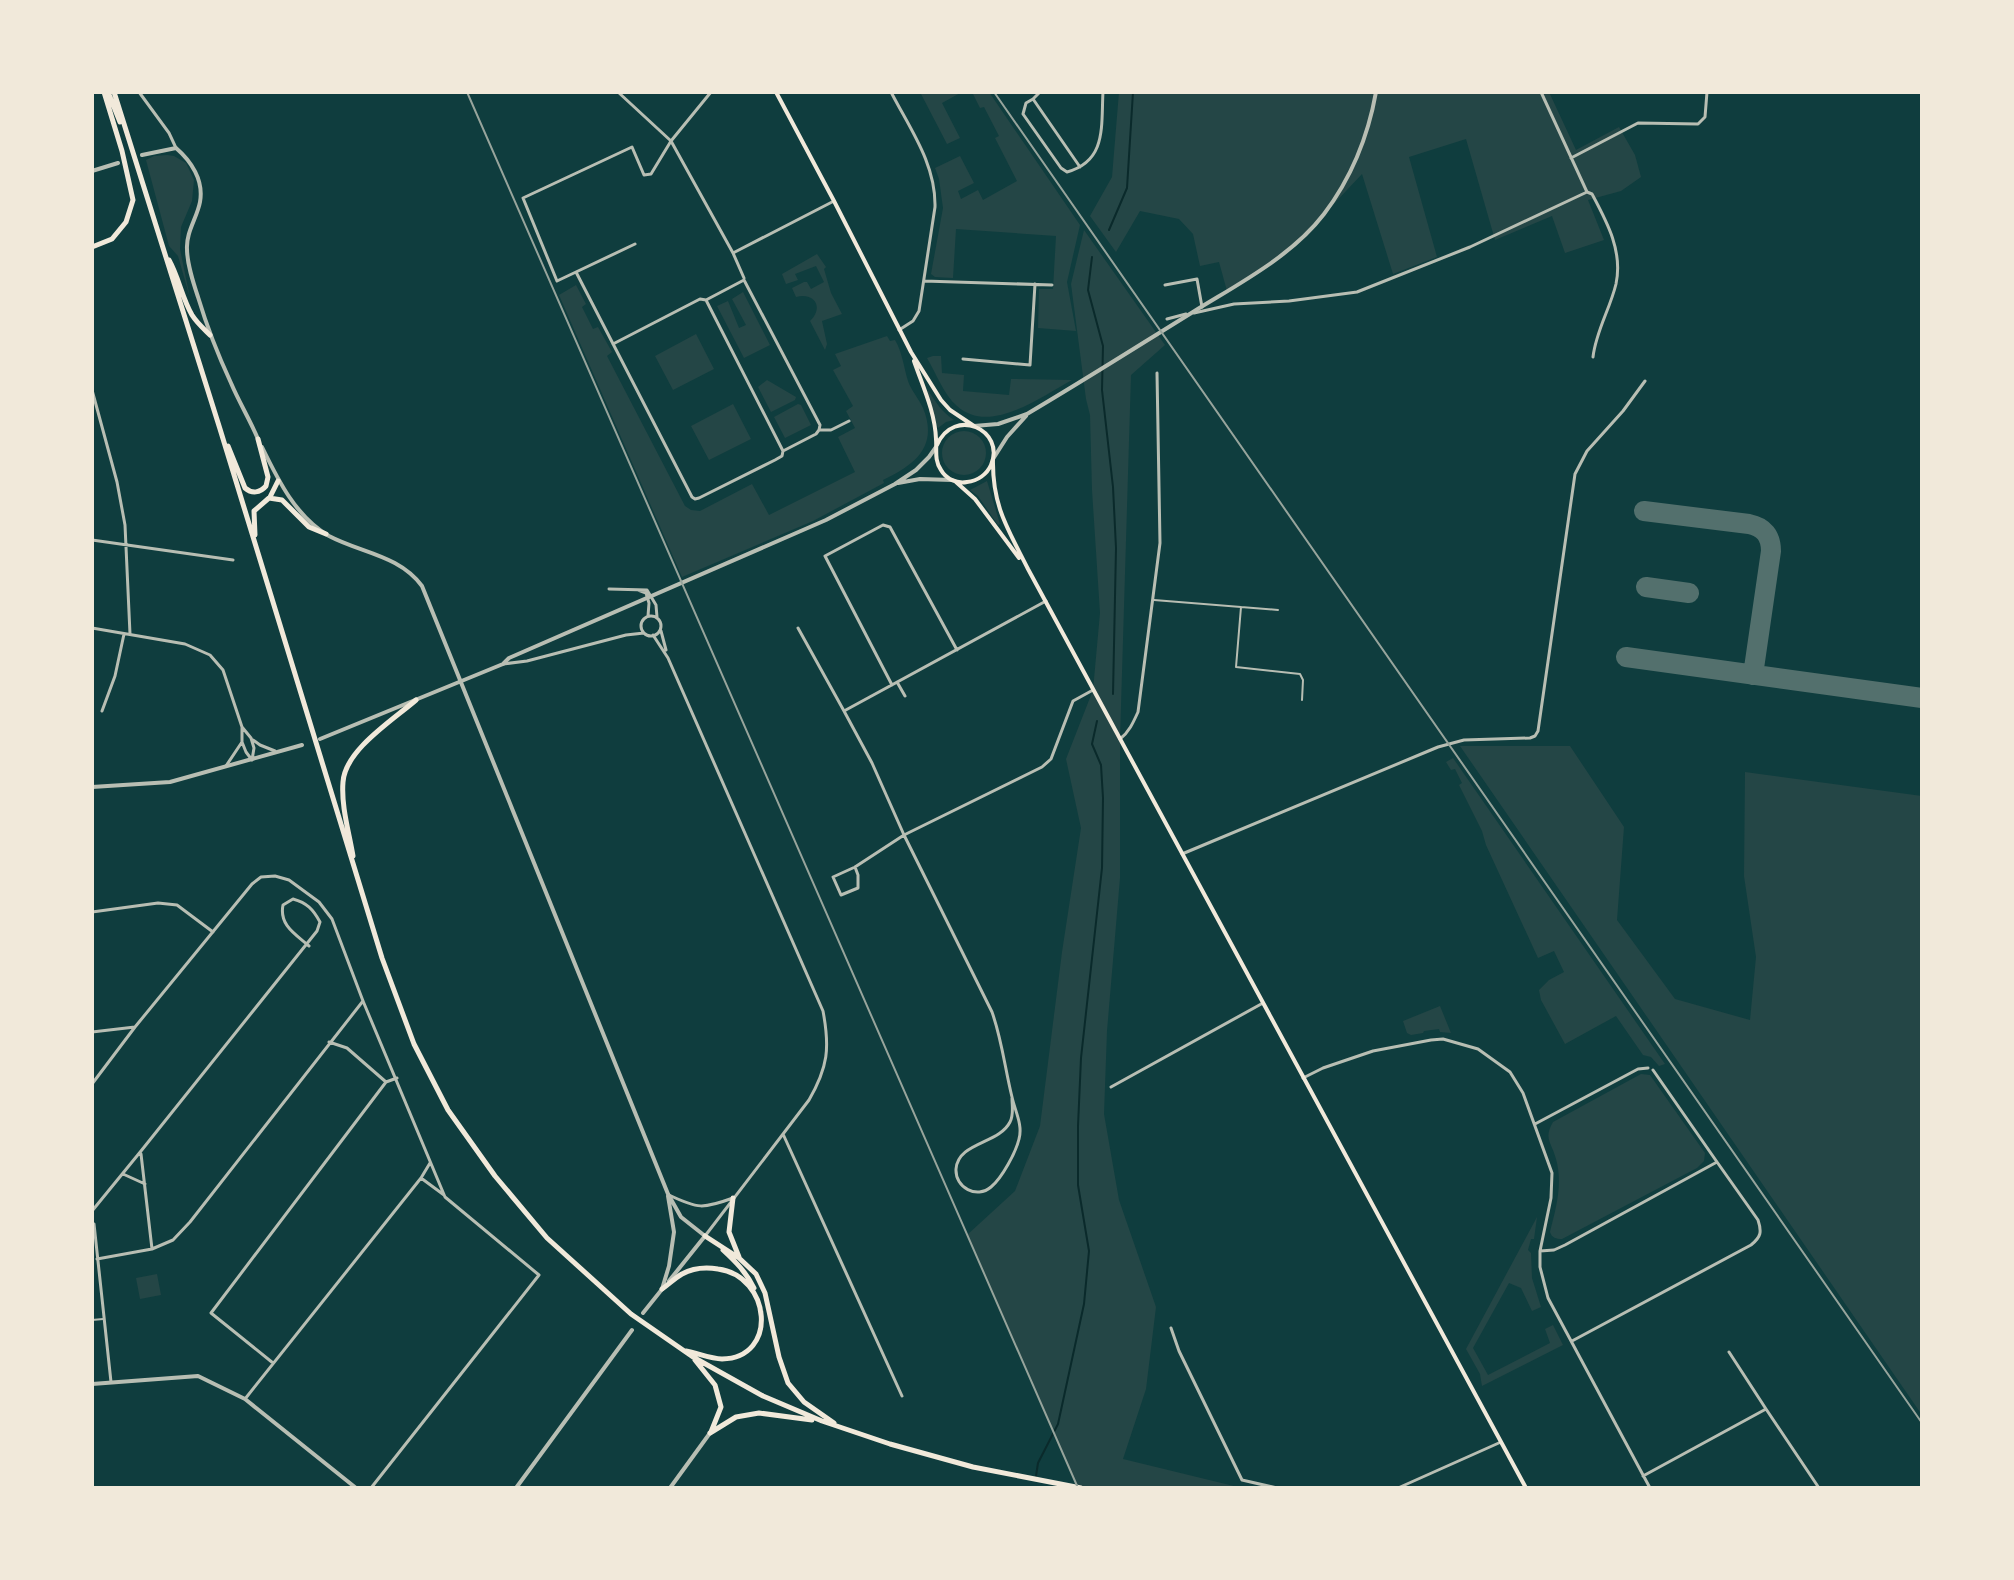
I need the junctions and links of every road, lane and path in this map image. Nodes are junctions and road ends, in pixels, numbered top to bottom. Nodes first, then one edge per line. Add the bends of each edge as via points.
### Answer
1 (109, 92) edge
2 (139, 92) edge
3 (618, 92) edge
4 (711, 92) edge
5 (776, 92) edge
6 (891, 92) edge
7 (1040, 92) edge
8 (1103, 92) edge
9 (1376, 92) edge
10 (1541, 92) edge
11 (1707, 92) edge
12 (1033, 99) junction
13 (671, 141) junction
14 (176, 148) junction
15 (142, 155) dead end
16 (1571, 158) junction
17 (118, 163) dead end
18 (1080, 167) junction
19 (92, 171) edge
20 (1587, 192) junction
21 (834, 201) junction
22 (635, 244) dead end
23 (92, 247) edge
24 (164, 252) junction
25 (733, 253) junction
26 (576, 272) junction
27 (744, 280) junction
28 (924, 281) junction
29 (1035, 284) junction
30 (1052, 285) dead end
31 (1165, 285) dead end
32 (706, 300) junction
33 (1202, 311) junction
34 (1167, 319) dead end
35 (899, 330) junction
36 (210, 335) junction
37 (613, 344) junction
38 (911, 352) junction
39 (1593, 357) dead end
40 (963, 359) dead end
41 (1157, 373) dead end
42 (1645, 381) dead end
43 (92, 390) edge
44 (1027, 414) junction
45 (849, 421) dead end
46 (974, 426) junction
47 (220, 429) junction
48 (819, 430) junction
49 (258, 439) junction
50 (937, 445) junction
51 (783, 451) junction
52 (993, 459) junction
53 (278, 481) junction
54 (954, 481) junction
55 (895, 484) junction
56 (269, 498) junction
57 (326, 534) junction
58 (92, 540) edge
59 (126, 544) junction
60 (256, 548) junction
61 (233, 560) dead end
62 (1028, 569) junction
63 (634, 588) junction
64 (609, 589) dead end
65 (1152, 600) junction
66 (1046, 601) junction
67 (1241, 607) junction
68 (1278, 610) dead end
69 (648, 616) junction
70 (657, 617) junction
71 (92, 628) edge
72 (798, 628) dead end
73 (660, 629) junction
74 (644, 633) junction
75 (127, 634) junction
76 (653, 635) junction
77 (957, 650) junction
78 (668, 658) junction
79 (503, 664) junction
80 (461, 681) junction
81 (897, 682) junction
82 (892, 685) junction
83 (1094, 692) junction
84 (905, 696) dead end
85 (416, 700) junction
86 (1302, 700) dead end
87 (102, 711) dead end
88 (844, 711) junction
89 (242, 727) junction
90 (251, 738) junction
91 (320, 739) dead end
92 (1120, 739) junction
93 (242, 742) junction
94 (302, 745) dead end
95 (279, 752) junction
96 (252, 760) junction
97 (225, 768) junction
98 (92, 787) edge
99 (904, 835) junction
100 (1182, 854) junction
101 (855, 867) junction
102 (355, 873) junction
103 (92, 912) edge
104 (213, 932) junction
105 (309, 946) dead end
106 (363, 1001) junction
107 (1263, 1003) junction
108 (135, 1027) junction
109 (92, 1032) edge
110 (329, 1042) junction
111 (397, 1078) junction
112 (1303, 1078) junction
113 (386, 1082) junction
114 (92, 1084) edge
115 (1111, 1087) dead end
116 (1012, 1098) junction
117 (1535, 1124) junction
118 (783, 1134) junction
119 (141, 1151) junction
120 (1717, 1162) junction
121 (430, 1163) junction
122 (123, 1174) junction
123 (421, 1178) junction
124 (145, 1184) junction
125 (668, 1194) junction
126 (445, 1197) junction
127 (733, 1198) junction
128 (92, 1211) edge
129 (94, 1224) edge
130 (707, 1238) junction
131 (152, 1249) junction
132 (1540, 1251) junction
133 (739, 1258) junction
134 (97, 1259) junction
135 (662, 1289) junction
136 (759, 1301) junction
137 (643, 1313) dead end
138 (104, 1319) junction
139 (92, 1320) edge
140 (1171, 1328) dead end
141 (632, 1330) dead end
142 (1572, 1341) junction
143 (681, 1349) junction
144 (1729, 1352) dead end
145 (693, 1357) junction
146 (273, 1363) junction
147 (111, 1382) junction
148 (92, 1384) edge
149 (902, 1396) dead end
150 (245, 1399) junction
151 (1766, 1409) junction
152 (822, 1421) junction
153 (838, 1426) junction
154 (710, 1433) junction
155 (1501, 1442) junction
156 (1643, 1476) junction
157 (356, 1488) edge
158 (371, 1488) edge
159 (516, 1488) edge
160 (670, 1488) edge
161 (1081, 1488) edge
162 (1277, 1488) edge
163 (1398, 1488) edge
164 (1526, 1488) edge
165 (1650, 1488) edge
166 (1819, 1488) edge

1 - 23 main road via 133,200 126,222 112,239
1 - 24 main road
2 - 14 street
3 - 13 street
4 - 13 street
5 - 21 main road
6 - 28 street via 936,191
7 - 12 street
8 - 18 street via 1100,143 1093,158
9 - 44 street via 1348,179 1298,242
10 - 16 street
11 - 16 street via 1705,117 1698,124 1638,123
12 - 18 street
12 - 18 street via 1023,114 1029,123 1061,168 1067,172
13 - 25 street
13 - 26 street via 651,174 644,175 632,147 523,198 557,281
14 - 15 street
14 - 36 street via 193,167 201,187 187,249
16 - 20 street
17 - 19 street
20 - 33 street via 1357,292
20 - 39 street via 1607,222 1619,263
21 - 25 street
21 - 35 main road
22 - 26 street
24 - 36 main road via 193,318
24 - 47 main road
25 - 27 street
26 - 37 street
27 - 32 street
27 - 48 street
28 - 29 street
28 - 35 street via 919,311
29 - 30 street
29 - 40 street via 1030,365
31 - 33 street via 1197,279
32 - 37 street
32 - 51 street
33 - 34 street
35 - 38 main road
36 - 49 street
37 - 51 street via 695,499 775,460
38 - 46 main road via 941,400
38 - 50 main road via 934,419
41 - 65 street via 1161,527
42 - 100 street via 1587,451 1575,474 1535,736 1464,740 1438,747
43 - 59 street via 117,482
44 - 46 street
44 - 52 street
45 - 48 street
46 - 50 main road via 951,427
46 - 52 main road via 992,443
47 - 49 main road via 242,485 251,492 264,488 267,481
47 - 60 main road
48 - 51 street
49 - 53 street
50 - 54 main road via 938,465
50 - 55 street via 916,470
52 - 54 main road via 980,478
52 - 62 main road via 997,506
53 - 56 main road
53 - 57 street
54 - 55 street
54 - 62 main road via 982,508
55 - 79 street
56 - 57 main road via 282,500 309,527
56 - 60 main road via 254,511
57 - 80 street via 392,560 414,575
58 - 59 street
59 - 61 street
59 - 75 street
60 - 102 main road
62 - 66 main road
63 - 64 street
63 - 69 street via 646,593
63 - 70 street via 647,590 654,598
65 - 67 lane
65 - 92 street via 1138,712
66 - 77 street
66 - 83 main road
67 - 68 lane
67 - 86 lane via 1236,667 1300,674
69 - 70 street
69 - 74 street via 641,624
70 - 73 street
71 - 75 street
72 - 88 street
73 - 76 street
73 - 78 street
74 - 76 street
74 - 79 street
75 - 87 street
75 - 89 street via 185,644 210,655 223,670
76 - 78 street
77 - 81 street
77 - 82 street via 890,527 883,525 825,556
78 - 118 street via 823,1011 828,1037 821,1079
79 - 80 street
80 - 85 street
80 - 125 street
81 - 82 street
81 - 84 street
82 - 88 street
83 - 92 main road
83 - 99 street via 1073,701 1051,759 1042,767
85 - 91 street
85 - 102 main road via 353,754 347,766 343,796
88 - 99 street
89 - 90 street
89 - 93 street
90 - 95 street
90 - 96 street
92 - 100 main road
93 - 96 street
93 - 97 street
94 - 95 street
95 - 96 street
96 - 97 street
97 - 98 street via 170,782
99 - 101 street
99 - 116 street via 992,1012
100 - 107 main road
101 - 101 street via 833,877 841,895 858,888
102 - 143 main road via 414,1044 448,1110 547,1238 631,1314
103 - 104 street via 177,905
104 - 106 street via 261,877 289,880 332,919
104 - 108 street
105 - 119 street via 301,939 285,924 281,913 293,899 313,909 320,922 317,931
106 - 110 street
106 - 111 street
107 - 112 main road
107 - 115 street
108 - 109 street
108 - 114 street
110 - 113 street via 347,1048
110 - 131 street via 190,1222 173,1240
111 - 113 street
111 - 121 street
112 - 117 street via 1373,1051 1452,1041 1478,1049 1510,1072
112 - 155 main road
113 - 146 street via 211,1313
116 - 116 street via 1010,1124 960,1157 957,1175 967,1190 991,1188 1013,1156 1020,1122
117 - 120 street via 1638,1069 1650,1069
117 - 132 street via 1553,1184
118 - 127 street
118 - 149 street
119 - 122 street
119 - 124 street
120 - 132 street via 1565,1245
120 - 142 street via 1758,1220 1759,1239
121 - 123 street
121 - 126 street
122 - 124 street
122 - 128 street
123 - 126 street
123 - 146 street
124 - 131 street
125 - 127 street via 692,1206
125 - 130 street via 681,1217
125 - 135 street via 674,1232
126 - 158 street via 539,1275
127 - 130 street
127 - 133 main road via 729,1232
129 - 134 street
130 - 133 main road
130 - 135 street
130 - 136 main road via 748,1275
131 - 134 street
132 - 142 street via 1548,1298
133 - 153 main road via 762,1283 788,1383
134 - 138 street
135 - 136 main road via 683,1273 709,1267 738,1276
135 - 137 street
136 - 143 main road via 762,1323 748,1351 721,1359
138 - 139 lane
138 - 147 street
140 - 162 street via 1242,1480
141 - 159 street
142 - 156 street
143 - 145 main road
144 - 151 street
145 - 152 main road
145 - 154 main road via 715,1385 721,1407
146 - 150 street
147 - 148 street
147 - 150 street via 198,1376
150 - 157 street
151 - 156 street
151 - 166 street
152 - 153 main road
152 - 154 main road via 759,1413 736,1417
153 - 161 main road via 973,1467
154 - 160 street
155 - 163 street
155 - 164 main road
156 - 165 street

